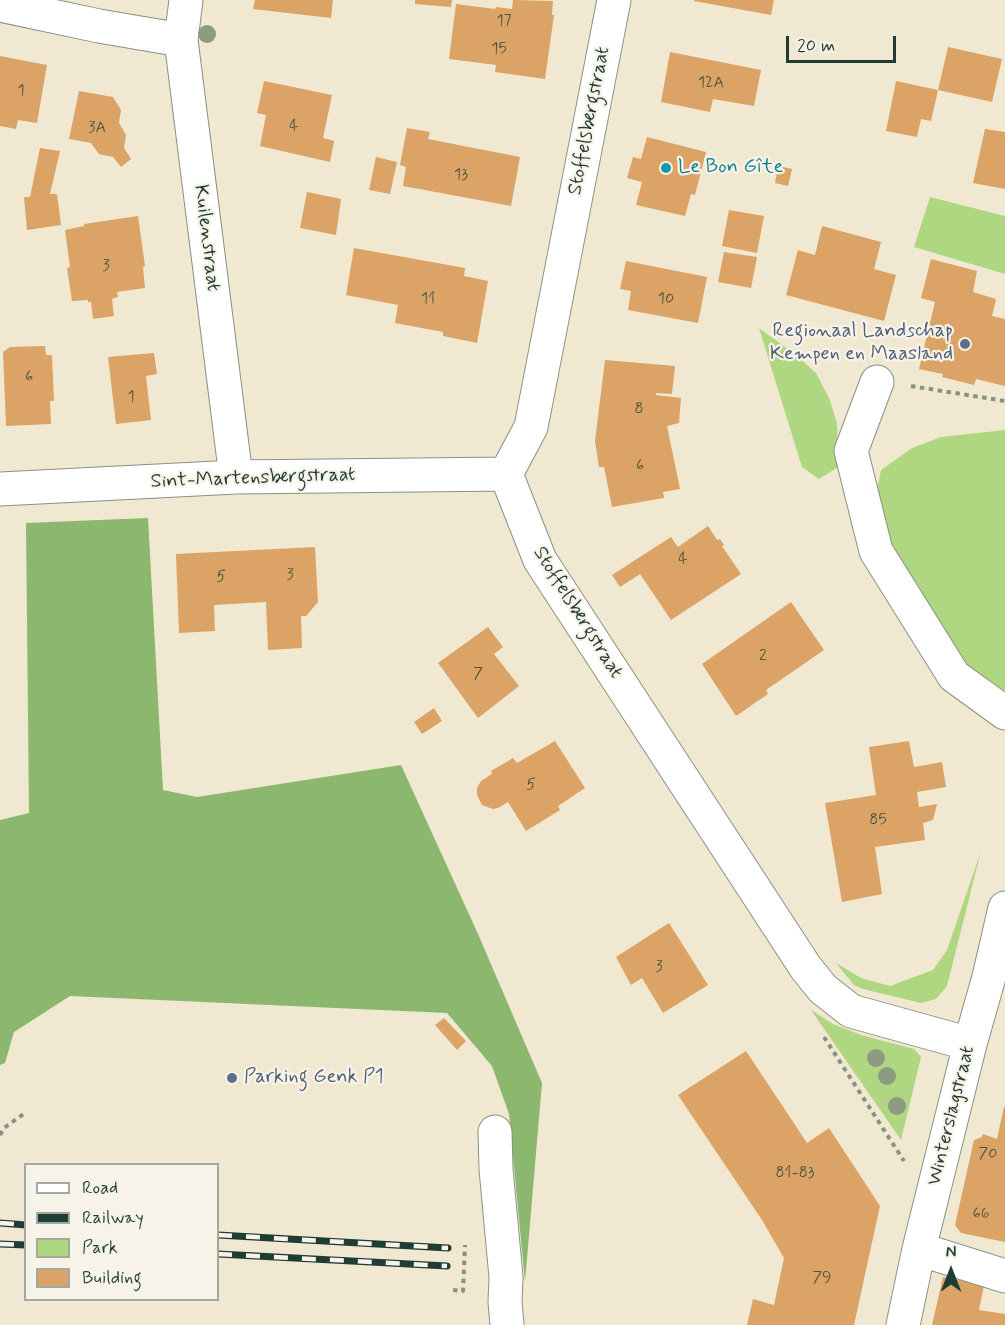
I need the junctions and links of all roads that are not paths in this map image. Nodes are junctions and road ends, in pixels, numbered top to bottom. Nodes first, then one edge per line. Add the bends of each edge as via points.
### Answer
1 (186, 0) edge
2 (614, 0) edge
3 (0, 5) edge
4 (181, 40) junction
5 (878, 382) road end
6 (506, 474) junction
7 (236, 477) junction
8 (0, 489) edge
9 (1005, 713) edge
10 (1005, 908) edge
11 (970, 1044) junction
12 (495, 1132) dead end
13 (919, 1249) junction
14 (1005, 1275) edge
15 (502, 1317) edge
16 (903, 1325) edge

1 - 4 street, Kuilenstraat
2 - 6 street, Stoffelsbergstraat via 531,427
3 - 4 street
4 - 7 street, Kuilenstraat
5 - 9 street via 851,451 876,551 954,676
6 - 7 street, Sint-Martensbergstraat
6 - 11 street, Stoffelsbergstraat via 540,560 823,989 851,1011
7 - 8 street, Sint-Martensbergstraat
10 - 11 street, Winterslagstraat
11 - 13 street, Winterslagstraat
12 - 15 street via 506,1276
13 - 14 street
13 - 16 street, Winterslagstraat

